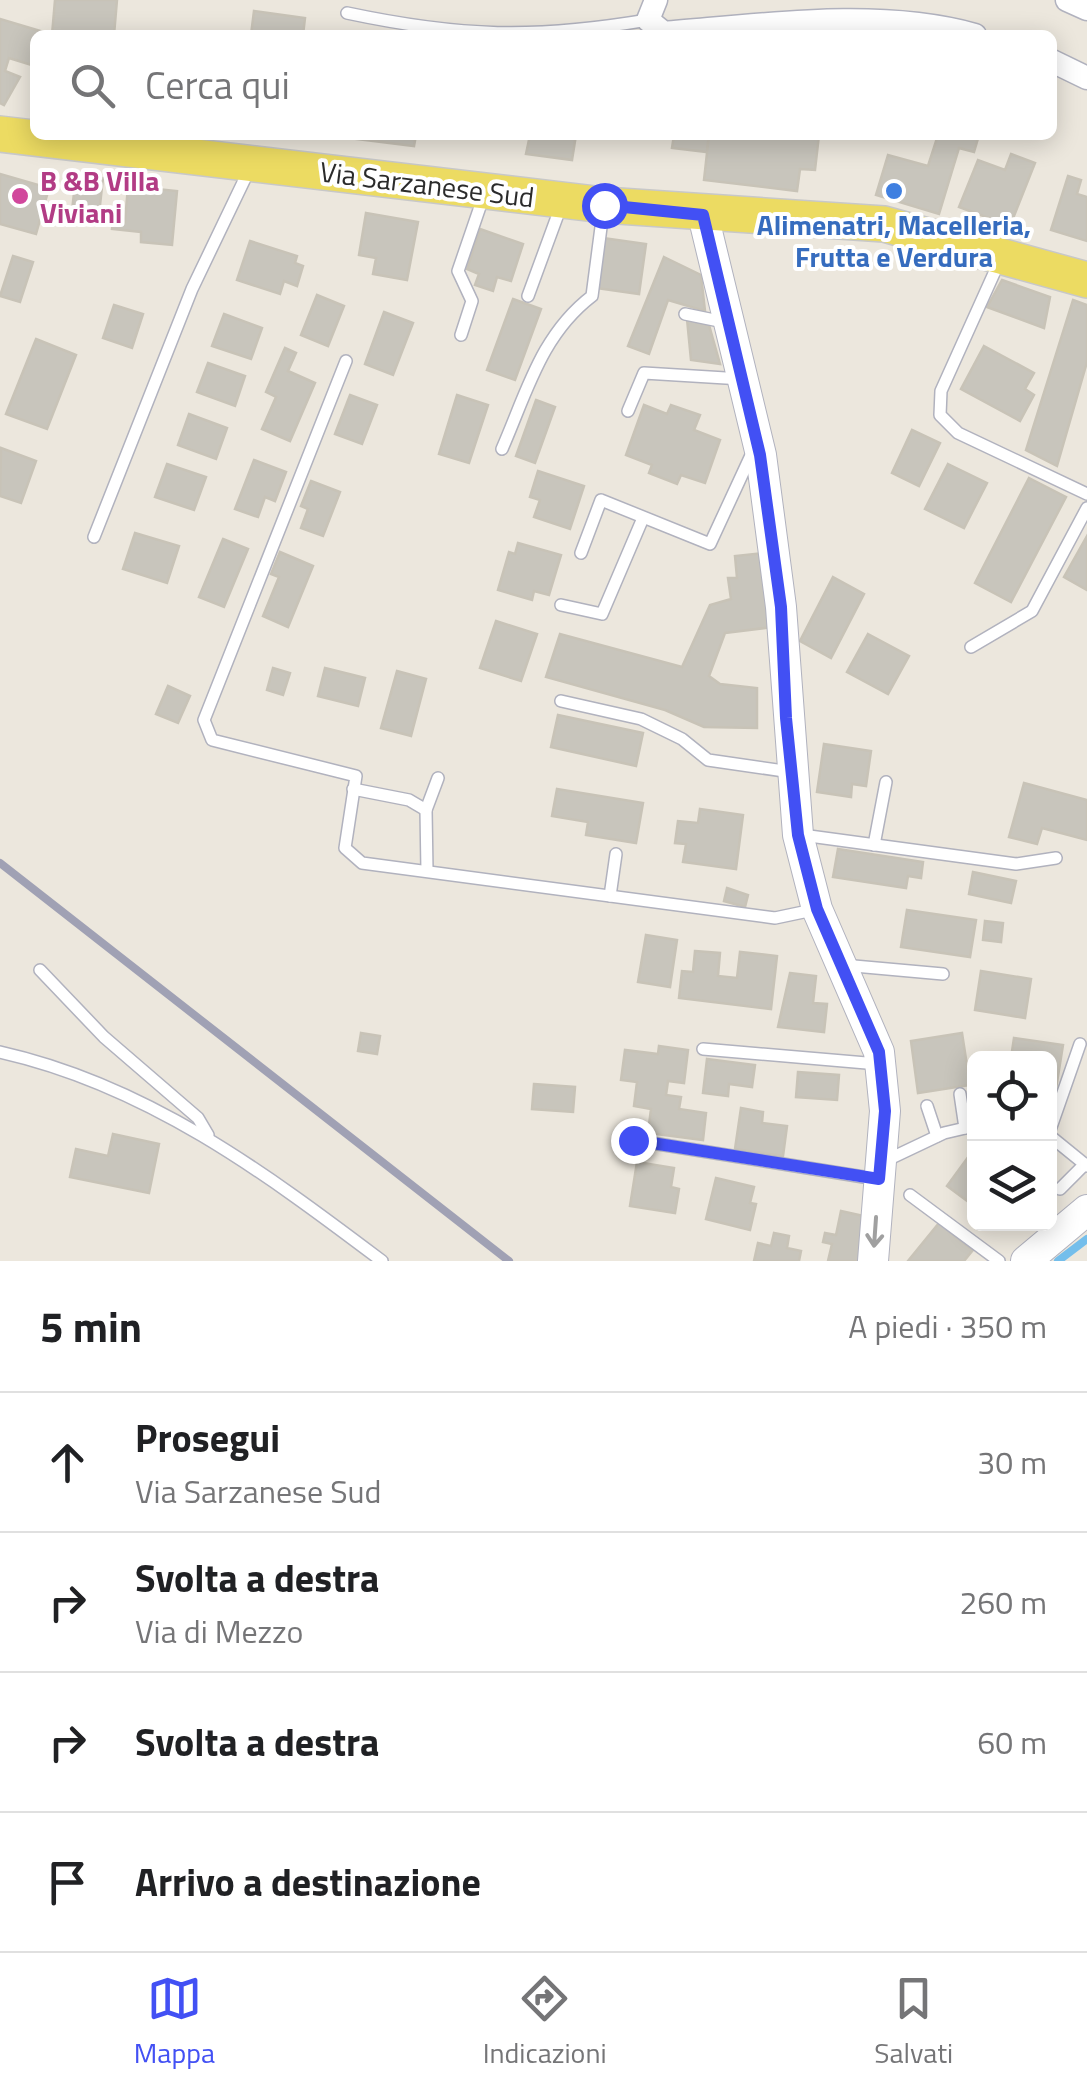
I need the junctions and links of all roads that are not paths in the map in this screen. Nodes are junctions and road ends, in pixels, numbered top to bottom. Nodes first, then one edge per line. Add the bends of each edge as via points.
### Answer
1 (1067, 0) edge
2 (1087, 9) edge
3 (652, 10) edge
4 (347, 13) dead end
5 (436, 30) edge
6 (577, 30) edge
7 (702, 30) edge
8 (956, 30) edge
9 (1057, 63) edge
10 (1087, 78) edge
11 (1, 138) edge
12 (30, 139) edge
13 (63, 140) edge
14 (125, 142) edge
15 (252, 164) junction
16 (486, 190) junction
17 (564, 200) junction
18 (604, 205) junction
19 (703, 215) junction
20 (1002, 255) junction
21 (1087, 280) edge
22 (528, 296) dead end
23 (684, 314) dead end
24 (726, 323) junction
25 (461, 335) dead end
26 (346, 361) dead end
27 (742, 379) junction
28 (628, 411) dead end
29 (758, 443) junction
30 (502, 449) dead end
31 (1086, 489) edge
32 (1087, 508) edge
33 (643, 518) junction
34 (94, 536) dead end
35 (581, 553) dead end
36 (561, 605) dead end
37 (972, 647) dead end
38 (561, 700) dead end
39 (792, 772) junction
40 (438, 778) dead end
41 (886, 782) dead end
42 (353, 789) junction
43 (426, 810) junction
44 (798, 835) junction
45 (874, 845) junction
46 (616, 854) dead end
47 (1056, 858) dead end
48 (427, 872) junction
49 (610, 896) junction
50 (817, 909) junction
51 (841, 964) junction
52 (40, 970) dead end
53 (943, 974) dead end
54 (1080, 1044) dead end
55 (703, 1049) dead end
56 (0, 1052) edge
57 (880, 1064) junction
58 (960, 1094) dead end
59 (927, 1106) dead end
60 (1057, 1112) edge
61 (967, 1117) edge
62 (967, 1128) edge
63 (937, 1136) junction
64 (210, 1139) junction
65 (1057, 1139) edge
66 (633, 1140) dead end
67 (1086, 1165) edge
68 (880, 1171) junction
69 (1060, 1190) dead end
70 (910, 1196) dead end
71 (1087, 1210) edge
72 (382, 1261) edge
73 (873, 1261) edge
74 (999, 1261) edge
75 (1026, 1261) edge

1 - 2 street
3 - 6 lane
4 - 5 lane
7 - 8 street via 818,21
9 - 10 street
11 - 12 main road, Via Sarzanese Sud
13 - 14 main road, Via Sarzanese Sud
14 - 15 main road, Via Sarzanese Sud
15 - 16 main road, Via Sarzanese Sud
15 - 34 lane via 192,289
16 - 17 main road, Via Sarzanese Sud
16 - 25 lane via 458,272 472,301
17 - 18 main road, Via Sarzanese Sud
17 - 22 lane
18 - 19 main road, Via Sarzanese Sud
18 - 30 lane via 592,296 564,318 546,346
19 - 20 main road, Via Sarzanese Sud via 884,224
19 - 24 street
20 - 21 main road, Via Sarzanese Sud
20 - 31 lane via 940,391 940,415 958,433
23 - 24 lane
24 - 27 street
26 - 42 lane via 204,720 212,740 356,776
27 - 28 lane via 644,372
27 - 29 street
29 - 33 lane via 710,544
29 - 39 street via 781,607
32 - 37 lane via 1032,610
33 - 35 lane via 600,500
33 - 36 lane via 602,614
38 - 39 lane via 641,720 708,760
39 - 44 street
40 - 43 lane
41 - 45 lane
42 - 43 lane
42 - 48 lane via 344,848 362,863
43 - 48 lane
44 - 45 lane
44 - 50 street
45 - 47 lane via 1016,864
46 - 49 lane
48 - 49 lane
49 - 50 lane via 775,918
50 - 51 street
51 - 53 lane
51 - 57 street
52 - 64 lane via 104,1037 198,1118
54 - 60 lane
55 - 57 lane
56 - 64 lane via 38,1061
57 - 68 street
58 - 61 lane
59 - 63 lane
62 - 63 lane
63 - 68 lane
64 - 72 lane via 255,1164
65 - 67 lane
66 - 68 lane
67 - 69 lane
68 -> 73 street
70 - 74 lane
71 - 75 street

